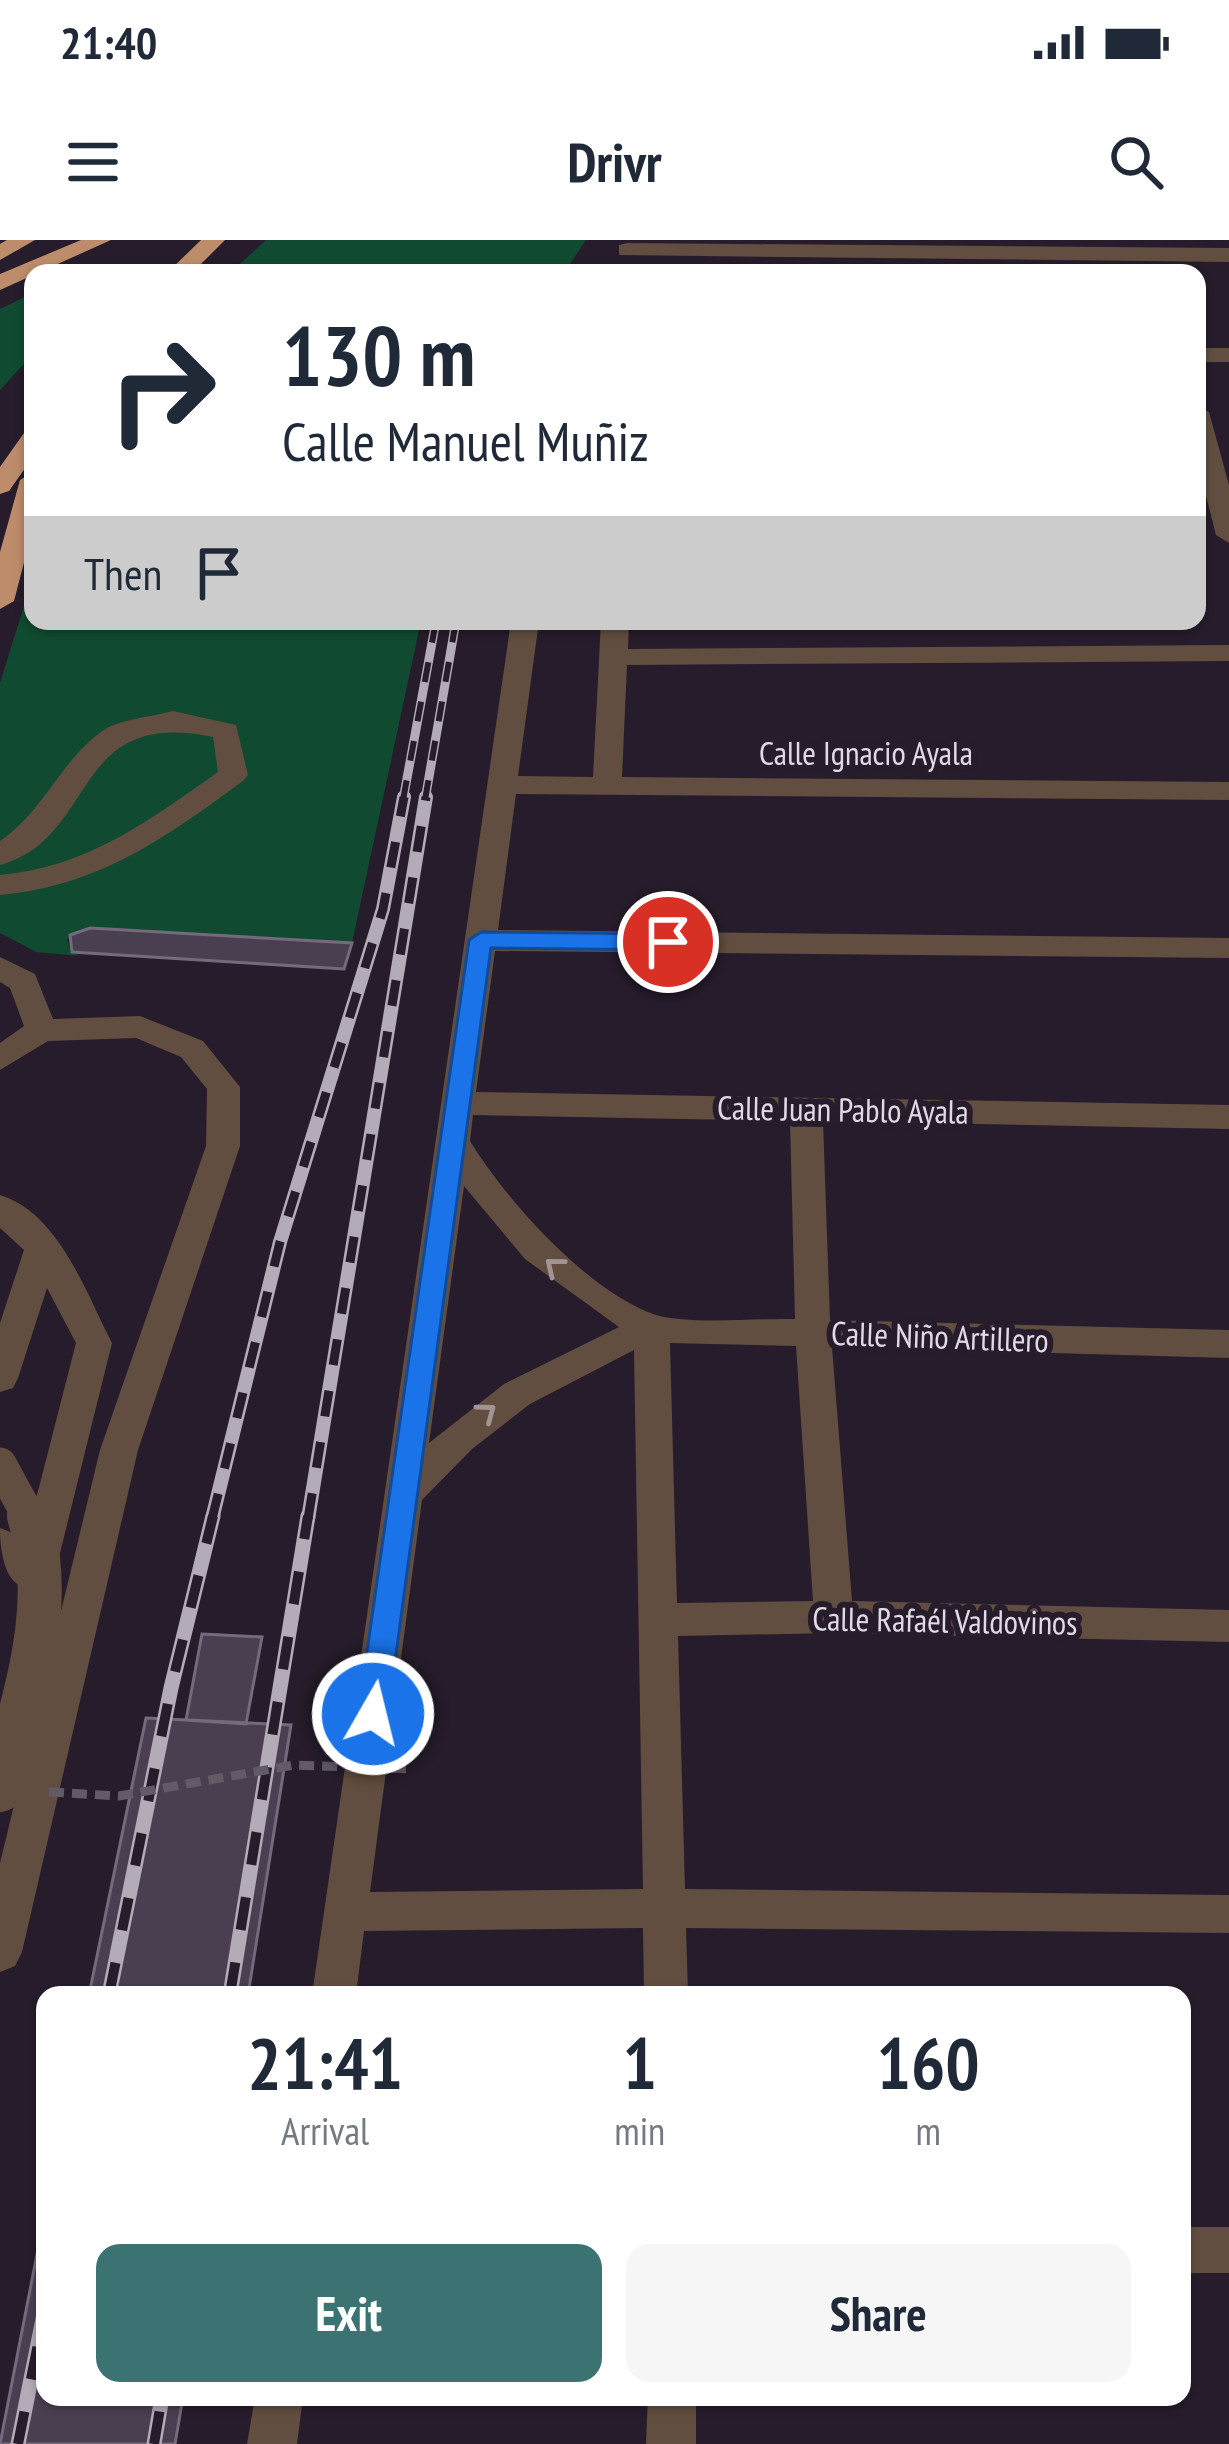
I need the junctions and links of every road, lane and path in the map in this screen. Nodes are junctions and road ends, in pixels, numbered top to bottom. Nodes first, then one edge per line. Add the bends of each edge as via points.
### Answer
1 (24, 240) edge
2 (79, 240) edge
3 (100, 240) edge
4 (214, 240) edge
5 (631, 245) edge
6 (0, 253) edge
7 (1229, 255) edge
8 (1156, 256) edge
9 (32, 264) edge
10 (40, 264) edge
11 (189, 264) edge
12 (1210, 442) edge
13 (24, 451) edge
14 (0, 487) edge
15 (24, 513) edge
16 (1217, 524) edge
17 (0, 601) edge
18 (524, 630) edge
19 (614, 630) edge
20 (1229, 653) edge
21 (613, 657) junction
22 (502, 785) junction
23 (607, 786) junction
24 (1229, 790) edge
25 (0, 855) edge
26 (0, 885) edge
27 (481, 940) junction
28 (1229, 948) edge
29 (0, 968) edge
30 (40, 1030) junction
31 (0, 1059) edge
32 (458, 1103) junction
33 (806, 1108) junction
34 (1229, 1117) edge
35 (452, 1140) junction
36 (0, 1208) edge
37 (43, 1246) junction
38 (652, 1329) junction
39 (813, 1333) junction
40 (1229, 1343) edge
41 (0, 1378) edge
42 (0, 1464) edge
43 (404, 1494) junction
44 (0, 1544) edge
45 (45, 1596) junction
46 (834, 1617) junction
47 (661, 1620) junction
48 (1229, 1626) edge
49 (0, 1712) edge
50 (411, 1769) dead end
51 (12, 1790) edge
52 (663, 1907) junction
53 (345, 1912) junction
54 (1229, 1914) edge
55 (0, 1952) edge
56 (335, 1986) edge
57 (666, 1986) edge
58 (1191, 2250) edge
59 (1229, 2250) edge
60 (278, 2406) edge
61 (672, 2406) edge
62 (272, 2444) edge
63 (671, 2444) edge

1 - 6 highway
2 - 9 highway
3 - 10 highway
4 - 11 highway
5 - 8 street
7 - 8 street
12 - 16 street
13 - 14 highway
15 - 17 highway
18 - 22 street
19 - 21 street
20 - 21 street
21 - 23 street
22 - 23 street, Calle Ignacio Ayala
22 - 27 street
23 - 24 street, Calle Ignacio Ayala
25 - 26 street via 40,828 114,734 173,720 226,731 233,775 96,869
27 - 28 street
27 - 32 street
29 - 30 street via 24,982
30 - 31 street
30 - 55 street via 140,1027 193,1049 224,1087 223,1146 119,1450
32 - 33 street, Calle Juan Pablo Ayala
32 - 35 street
33 - 34 street, Calle Juan Pablo Ayala
33 - 39 street
38 -> 35 street via 540,1256 504,1219
35 - 43 street
36 - 37 street
37 - 41 street
37 - 49 street via 94,1343
38 - 39 street, Calle Niño Artillero
43 -> 38 street, Calle Niño Artillero via 511,1394
38 - 47 street
39 - 40 street, Calle Niño Artillero
39 - 46 street
42 - 45 street, bridge via 25,1493
43 - 53 street
44 - 45 street
45 - 51 street, bridge
46 - 47 street, Calle Rafaél Valdovinos
46 - 48 street, Calle Rafaél Valdovinos
47 - 52 street
50 - 51 path, bridge via 294,1766 119,1796
52 - 53 street
52 - 54 street
52 - 57 street
53 - 56 street
58 - 59 street
60 - 62 street
61 - 63 street

